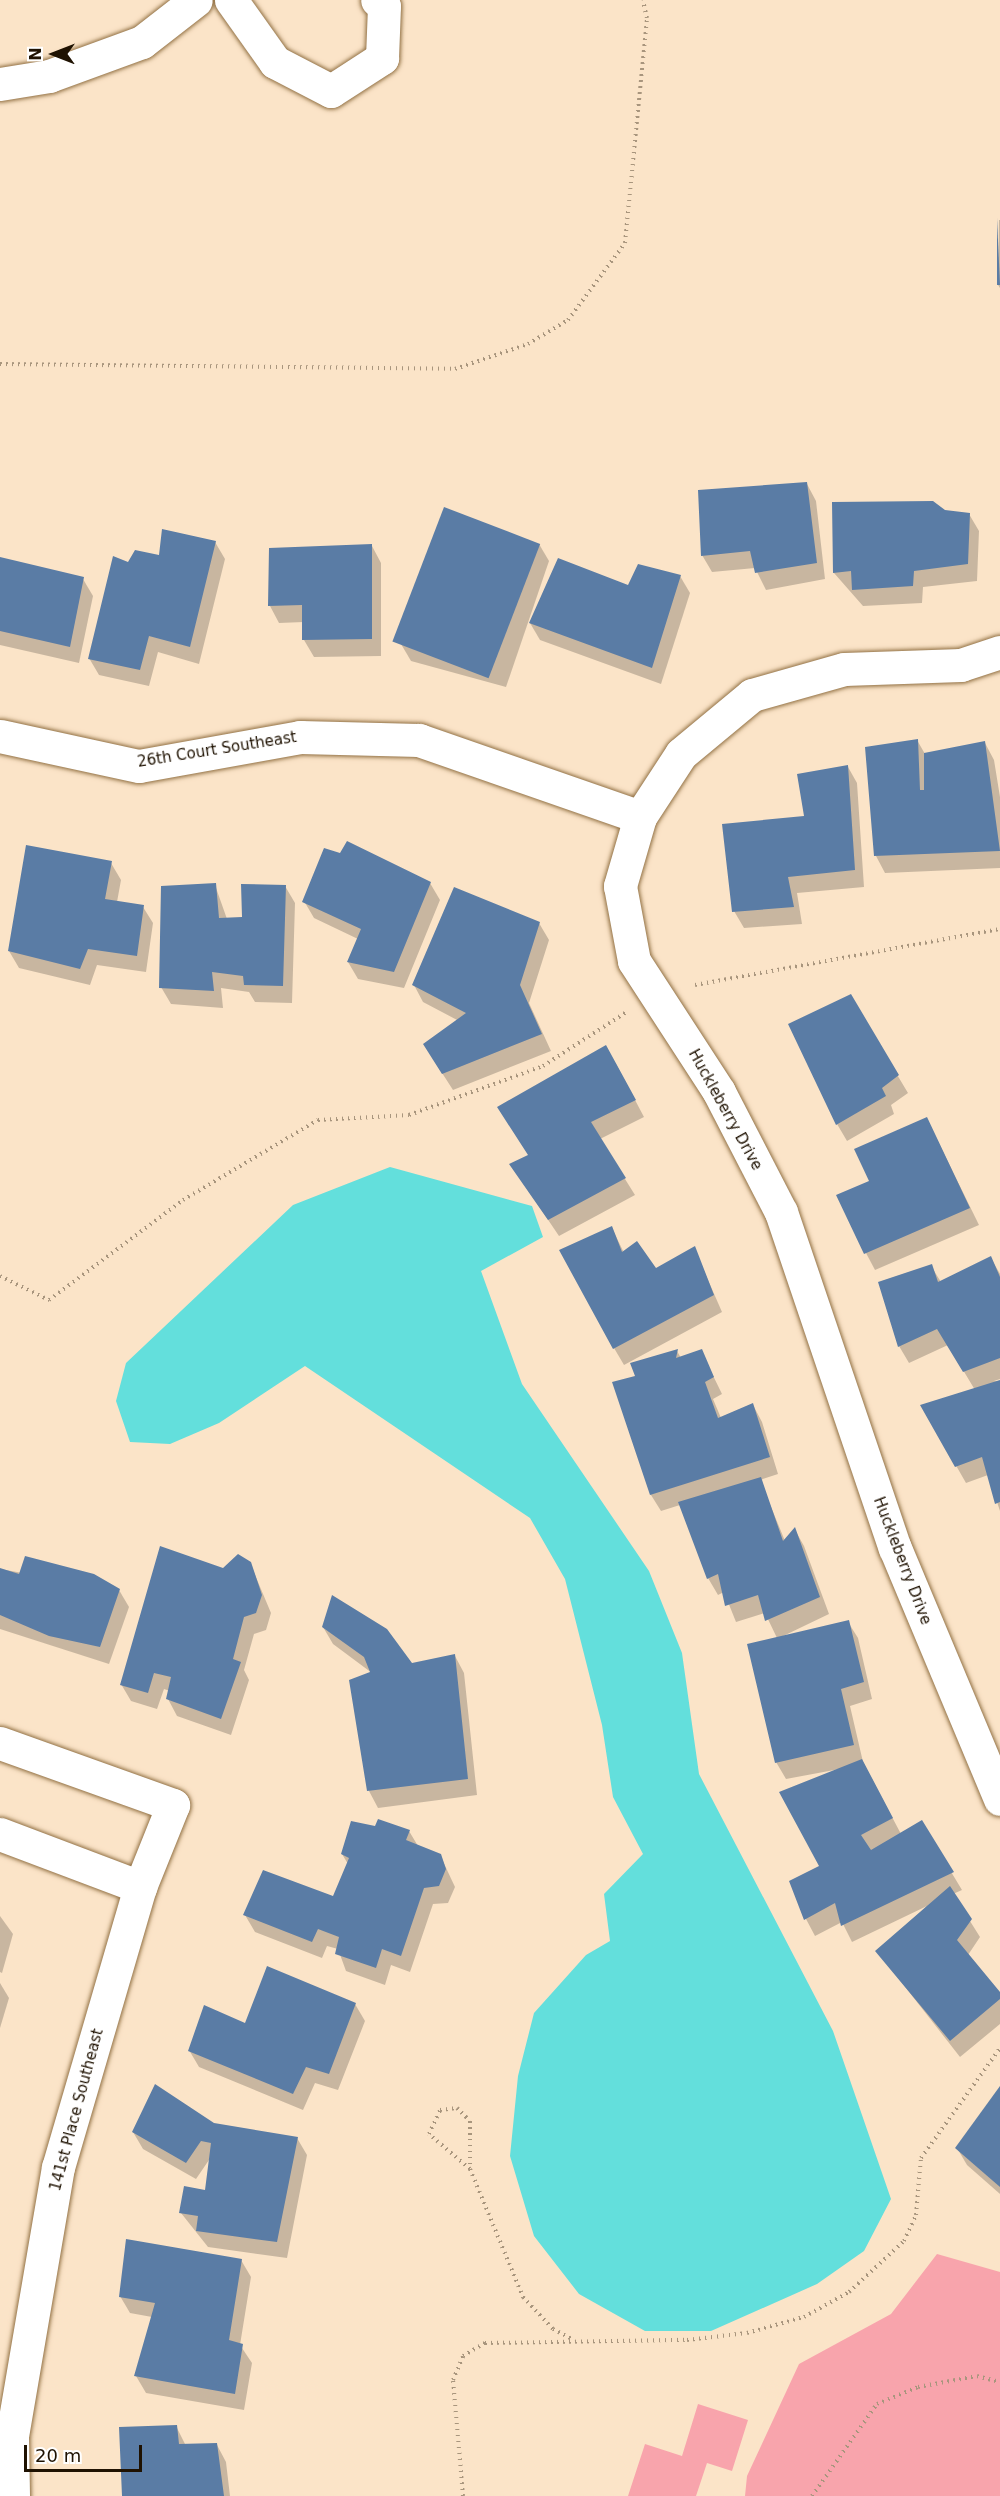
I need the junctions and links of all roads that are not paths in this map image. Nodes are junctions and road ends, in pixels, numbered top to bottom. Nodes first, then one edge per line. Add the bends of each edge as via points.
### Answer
1 (196, 0) edge
2 (231, 0) edge
3 (377, 0) edge
4 (0, 84) edge
5 (1000, 652) edge
6 (0, 736) edge
7 (640, 817) junction
8 (0, 1743) edge
9 (1000, 1799) edge
10 (0, 1834) edge
11 (140, 1887) junction
12 (6, 2437) edge
13 (13, 2496) edge

1 - 4 street via 142,42 49,76
2 - 3 street via 275,62 331,91 382,58 384,6
5 - 7 street, Huckleberry Drive via 961,665 844,669 752,695 681,754
6 - 7 street, 26th Court Southeast via 139,766 300,737 418,740
7 - 9 street, Huckleberry Drive via 620,886 634,961 719,1092 781,1212 895,1548
8 - 11 street, 141st Place Southeast via 173,1805
10 - 11 street
11 - 12 street, 141st Place Southeast via 58,2167
12 - 13 street, 141st Place Southeast

